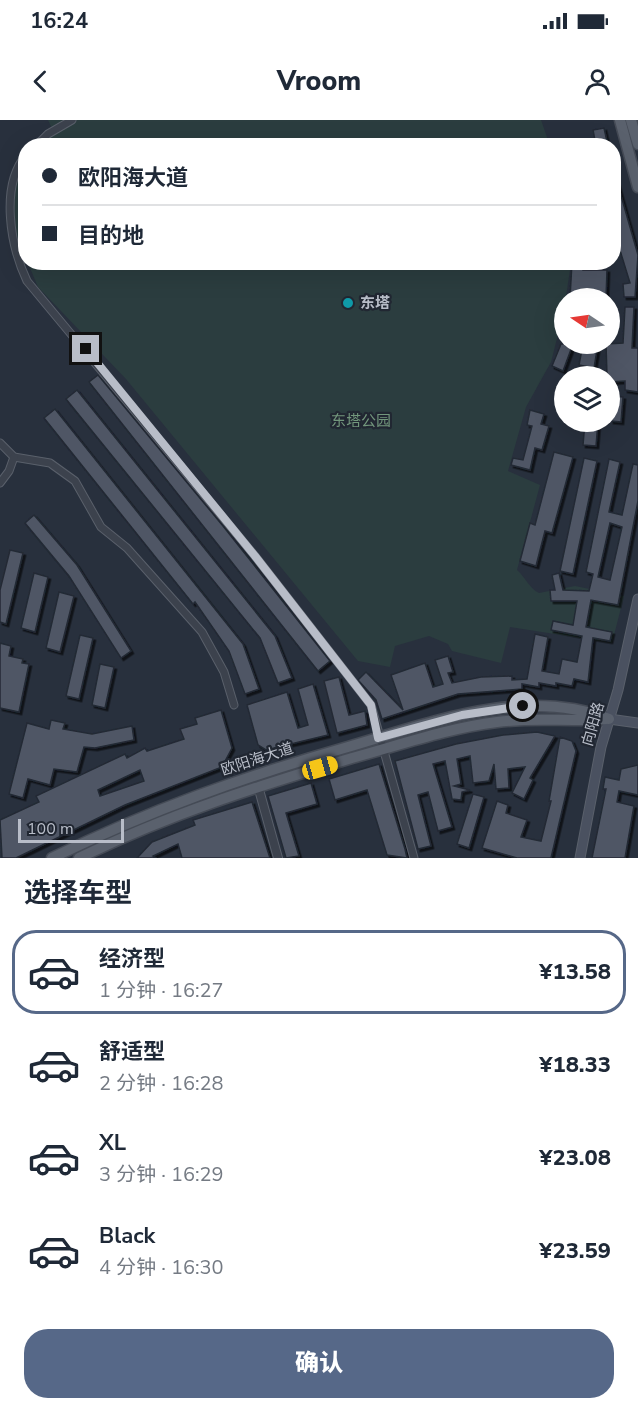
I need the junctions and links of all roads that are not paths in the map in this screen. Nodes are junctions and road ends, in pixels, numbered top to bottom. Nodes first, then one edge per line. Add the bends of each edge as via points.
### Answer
1 (72, 120) edge
2 (620, 120) edge
3 (631, 120) edge
4 (47, 138) edge
5 (638, 144) edge
6 (18, 165) edge
7 (638, 187) edge
8 (18, 261) edge
9 (22, 270) edge
10 (0, 443) edge
11 (14, 457) junction
12 (0, 483) edge
13 (638, 599) edge
14 (234, 705) dead end
15 (609, 719) junction
16 (638, 723) edge
17 (378, 738) junction
18 (382, 750) junction
19 (258, 786) junction
20 (52, 858) edge
21 (80, 858) edge
22 (279, 858) edge
23 (414, 858) edge
24 (580, 858) edge

1 - 4 street
2 - 7 main road
3 - 5 main road
6 - 8 street via 11,174 7,207
9 - 17 street via 27,281 241,538 371,705
10 - 11 street
11 - 12 street
11 - 14 street via 50,463 75,481 101,526 127,548 202,632 224,672
13 - 15 main road, 向阳路
15 - 16 main road
15 - 17 main road, 欧阳海大道 via 584,709 523,706 462,715
15 - 18 main road, 欧阳海大道 via 524,718 464,727
15 - 24 main road, 向阳路
17 - 18 street
17 - 20 main road, 欧阳海大道 via 186,798
18 - 19 main road, 欧阳海大道
18 - 23 street
19 - 21 main road, 欧阳海大道 via 160,821
19 - 22 street

